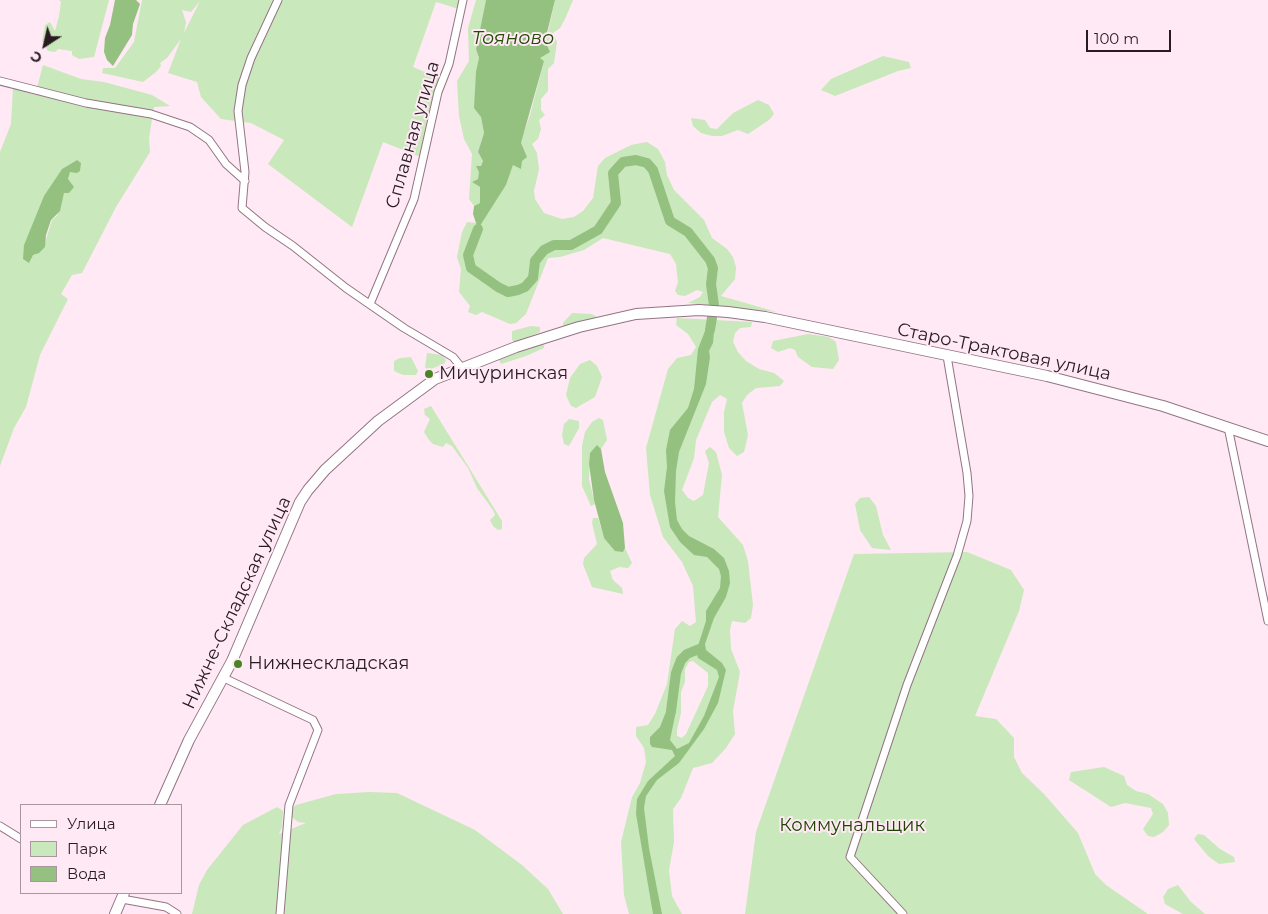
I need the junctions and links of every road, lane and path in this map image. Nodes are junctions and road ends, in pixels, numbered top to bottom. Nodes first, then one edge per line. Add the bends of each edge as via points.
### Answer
1 (278, 0) edge
2 (464, 0) edge
3 (0, 81) edge
4 (244, 181) junction
5 (370, 304) junction
6 (698, 310) joint
7 (947, 356) junction
8 (462, 368) junction
9 (1228, 426) junction
10 (1268, 441) edge
11 (1268, 621) edge
12 (224, 678) junction
13 (160, 804) edge
14 (0, 826) edge
15 (20, 838) edge
16 (123, 896) edge
17 (115, 914) edge
18 (177, 914) edge
19 (280, 914) edge
20 (903, 914) edge

1 - 4 street via 242,85 238,111
2 - 5 street, Сплавная улица via 449,64 438,92 414,199
3 - 4 street via 86,103 152,114 190,127 209,140 226,164
4 - 5 street via 242,208 246,213
5 - 8 street via 453,357
6 - 7 street, Старо-Трактовая улица via 773,319
6 - 8 street, Нижне-Складская улица via 636,314 613,319 524,344
7 - 9 street, Старо-Трактовая улица via 1124,395
7 - 20 street via 967,473 967,521 957,556 906,685 850,857
8 - 12 street, Нижне-Складская улица via 436,380 378,421 308,490
9 - 10 street, Старо-Трактовая улица
9 - 11 street
12 - 13 street, Нижне-Складская улица via 189,740
12 - 19 street via 313,720 318,730 289,805
14 - 15 street
16 - 17 street
16 - 18 street via 166,907

